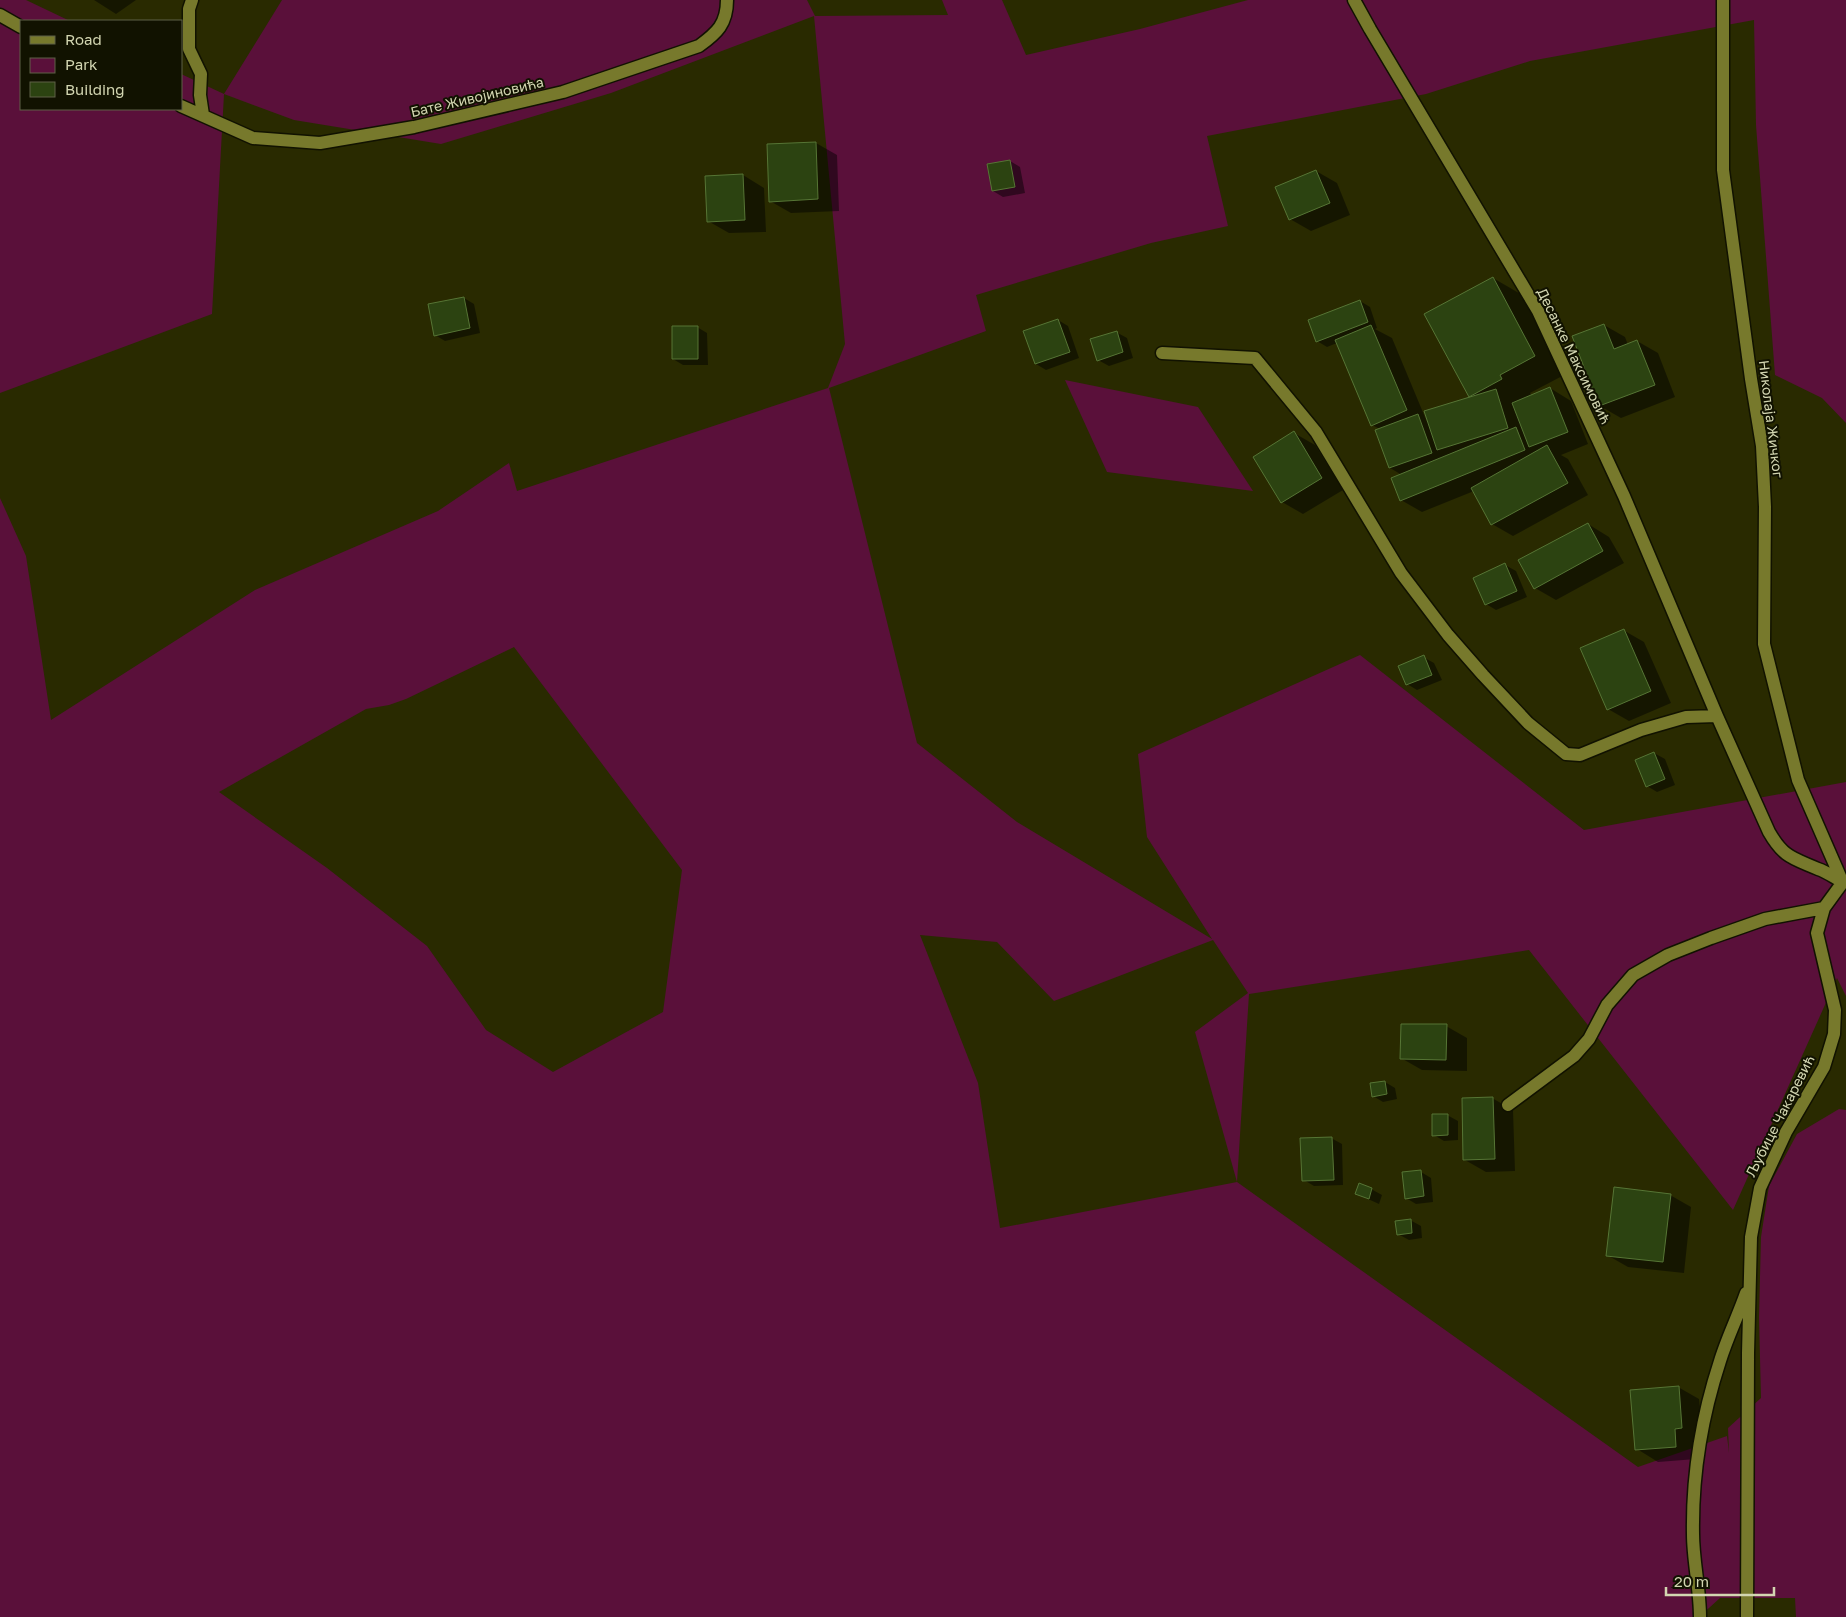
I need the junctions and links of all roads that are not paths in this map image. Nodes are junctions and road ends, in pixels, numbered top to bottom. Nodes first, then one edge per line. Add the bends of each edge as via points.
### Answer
1 (192, 0) edge
2 (727, 0) edge
3 (1354, 0) edge
4 (1723, 0) edge
5 (0, 15) edge
6 (20, 26) edge
7 (182, 106) edge
8 (203, 115) junction
9 (1162, 353) dead end
10 (1717, 716) junction
11 (1844, 886) edge
12 (1824, 908) junction
13 (1508, 1105) dead end
14 (1750, 1284) junction
15 (1700, 1617) edge
16 (1748, 1617) edge

1 - 8 street via 189,49 201,74
2 - 8 street, Бате Живојиновића via 727,14 716,33 699,46 563,92 414,127 320,143 253,138
3 - 10 street, Десанке Максимовић via 1538,311 1624,496
4 - 11 street, Николаја Жичког via 1723,170 1762,446 1764,644 1798,780
5 - 6 street
7 - 8 street, Бате Живојиновића
9 - 10 street via 1255,358 1316,432 1401,573 1448,635 1528,723 1566,754 1580,755 1641,730 1686,717
10 - 11 street, Десанке Максимовић via 1776,844 1793,860 1819,869
11 - 12 street, Љубице Чакаревић
12 - 13 street via 1765,919 1668,955 1633,975 1607,1005 1589,1039 1574,1056
12 - 14 street, Љубице Чакаревић via 1817,933 1836,1010 1834,1034 1824,1067 1786,1132 1760,1188 1752,1237
14 - 15 street, Љубице Чакаревић via 1720,1360 1695,1473 1692,1535
14 - 16 street, Љубице Чакаревић

